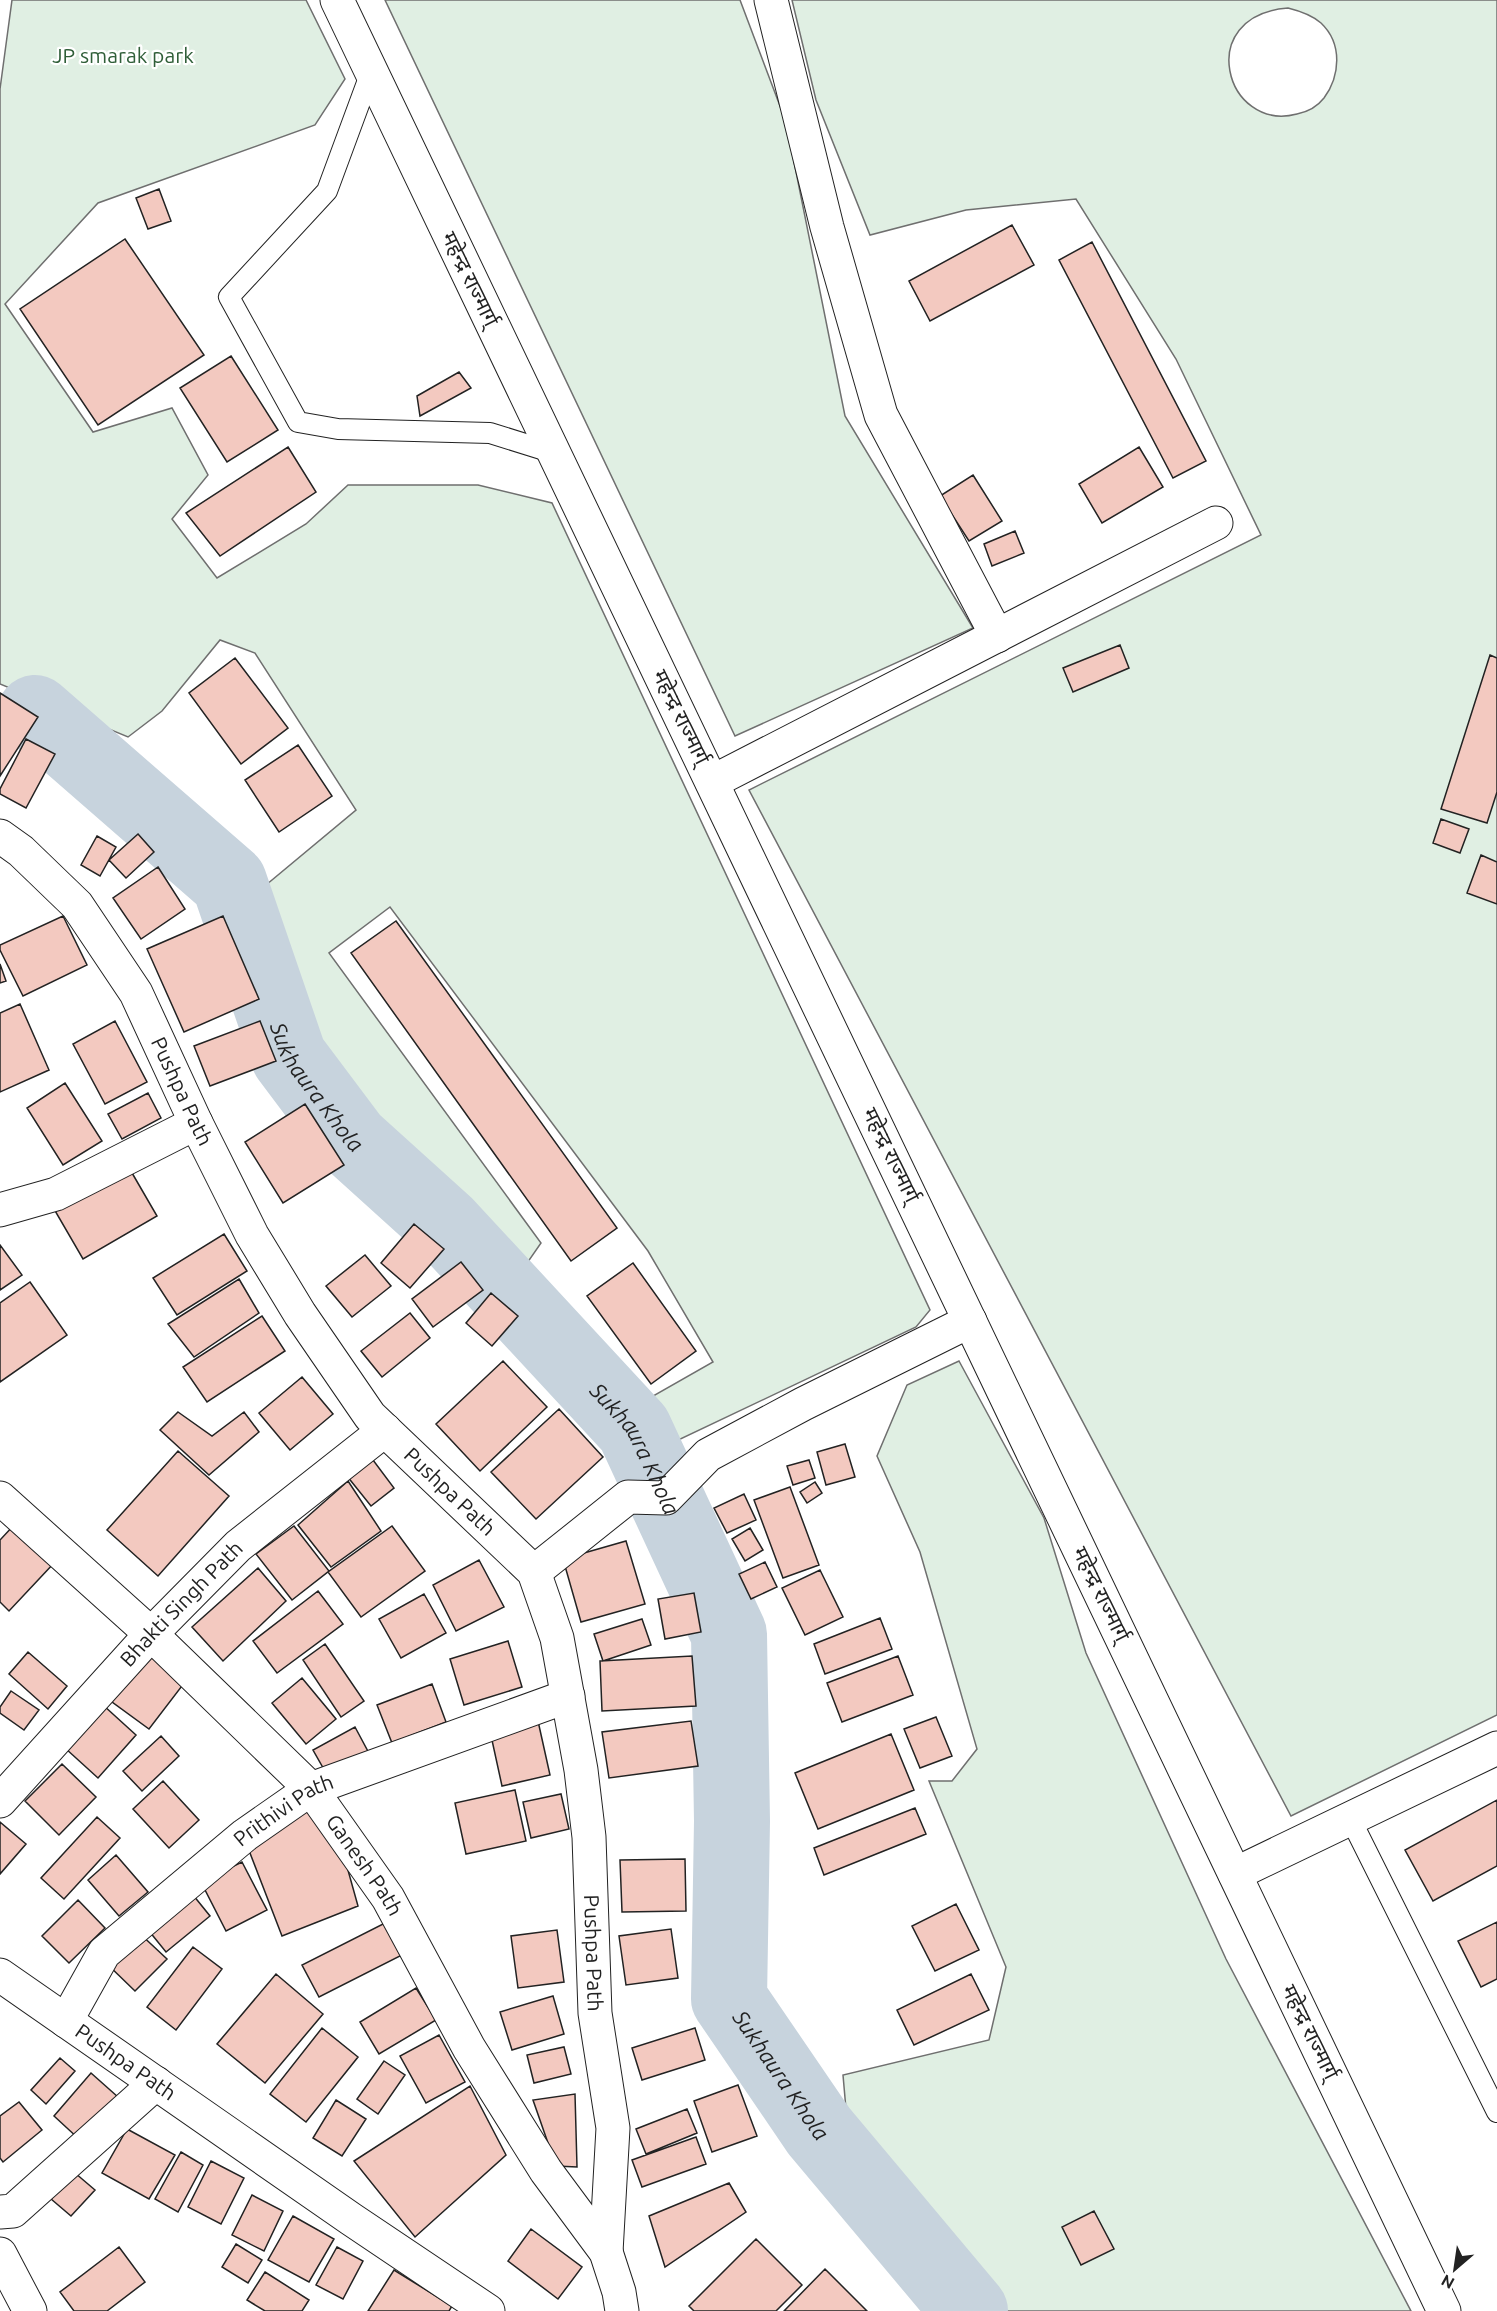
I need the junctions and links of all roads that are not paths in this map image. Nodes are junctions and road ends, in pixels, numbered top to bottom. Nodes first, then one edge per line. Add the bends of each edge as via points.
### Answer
1 (337, 0) edge
2 (771, 0) edge
3 (371, 72) junction
4 (554, 453) junction
5 (1216, 523) dead end
6 (997, 636) junction
7 (712, 782) junction
8 (0, 836) edge
9 (196, 1123) junction
10 (0, 1210) edge
11 (970, 1321) junction
12 (385, 1430) junction
13 (0, 1498) edge
14 (534, 1572) junction
15 (151, 1634) junction
16 (568, 1696) junction
17 (1497, 1748) edge
18 (311, 1790) junction
19 (0, 1801) edge
20 (1350, 1818) junction
21 (1235, 1874) junction
22 (0, 1975) edge
23 (66, 2021) junction
24 (156, 2083) junction
25 (1497, 2112) edge
26 (0, 2212) edge
27 (606, 2252) junction
28 (0, 2254) edge
29 (30, 2311) edge
30 (488, 2311) edge
31 (622, 2311) edge
32 (1444, 2311) edge

1 - 3 main road, महेन्द्र राज्मार्ग्
2 - 6 main road via 828,227 881,415
3 - 4 main road, महेन्द्र राज्मार्ग्
3 - 4 lane via 327,191 229,297 297,422 338,429 490,433
4 - 7 main road, महेन्द्र राज्मार्ग्
5 - 6 main road
6 - 7 main road
7 - 11 main road, महेन्द्र राज्मार्ग्
8 - 9 main road, Pushpa Path via 77,905 136,993
9 - 10 main road via 56,1194
9 - 12 main road, Pushpa Path via 252,1235 300,1314 370,1416
11 - 14 main road via 708,1455 666,1498 628,1497
11 - 21 main road, महेन्द्र राज्मार्ग्
12 - 14 main road, Pushpa Path
12 - 15 main road, Bhakti Singh Path via 238,1546
13 - 15 main road, Ganesh Path
14 - 16 main road, Pushpa Path via 557,1638
15 - 18 main road, Ganesh Path
15 - 19 main road, Bhakti Singh Path
16 - 18 main road, Prithivi Path
16 - 27 main road, Pushpa Path via 589,1837 595,2013 613,2128
17 - 20 main road
18 - 23 main road, Prithivi Path via 245,1835 104,1953
18 - 27 main road, Ganesh Path via 388,1898 469,2048 546,2171
20 - 21 main road
20 - 25 lane
21 - 32 main road, महेन्द्र राज्मार्ग्
22 - 23 main road, Pushpa Path
23 - 24 main road, Pushpa Path
24 - 26 main road via 14,2211
24 - 30 main road, Pushpa Path
27 - 31 main road, Ganesh Path
28 - 29 main road

